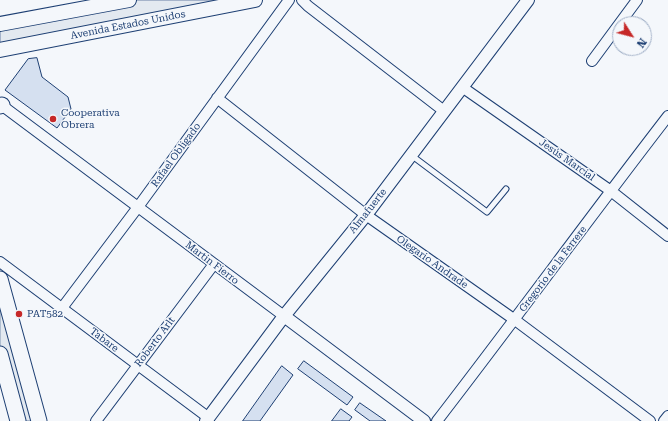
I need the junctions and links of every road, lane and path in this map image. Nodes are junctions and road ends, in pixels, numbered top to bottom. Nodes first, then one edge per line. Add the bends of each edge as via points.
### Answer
1 (129, 0) edge
2 (255, 0) edge
3 (288, 0) edge
4 (302, 0) edge
5 (528, 0) edge
6 (637, 0) edge
7 (0, 24) edge
8 (0, 50) edge
9 (592, 61) dead end
10 (462, 87) junction
11 (217, 98) junction
12 (1, 105) edge
13 (444, 111) junction
14 (668, 116) edge
15 (411, 155) junction
16 (506, 189) dead end
17 (611, 190) junction
18 (138, 207) junction
19 (366, 215) junction
20 (668, 236) edge
21 (0, 262) edge
22 (214, 264) junction
23 (1, 283) edge
24 (62, 308) junction
25 (284, 316) junction
26 (515, 320) junction
27 (0, 354) edge
28 (138, 365) junction
29 (668, 416) edge
30 (210, 420) edge
31 (18, 421) edge
32 (40, 421) edge
33 (96, 421) edge
34 (424, 421) edge
35 (437, 421) edge
36 (650, 421) edge
37 (664, 421) edge

1 - 7 main road
2 - 8 main road, Avenida Estados Unidos
3 - 11 street, Rafael Obligado
4 - 13 street
5 - 10 street, Almafuerte
6 - 9 street
10 - 13 street, Almafuerte
10 - 17 street, Jesús Marcial
11 - 18 street, Rafael Obligado
11 - 19 street, Olegario Andrade
12 - 18 street, Martin Fierro
13 - 15 street, Almafuerte
14 - 17 street, Gregorio de la Ferrere
15 - 16 lane via 487,212
15 - 19 street, Almafuerte
17 - 20 street, Jesús Marcial
17 - 26 street, Gregorio de la Ferrere
18 - 22 street, Martin Fierro
18 - 24 street, Rafael Obligado
19 - 25 street, Almafuerte
19 - 26 street, Olegario Andrade
21 - 24 street, Tabare
22 - 25 street, Martin Fierro
22 - 28 street, Roberto Arlt
23 - 32 main road
24 - 28 street, Tabare
25 - 30 street, Almafuerte
25 - 34 street, Martin Fierro
26 - 35 street, Gregorio de la Ferrere
26 - 36 street, Olegario Andrade
27 - 31 main road
28 - 30 street, Tabare
28 - 33 street, Roberto Arlt
29 - 37 street

